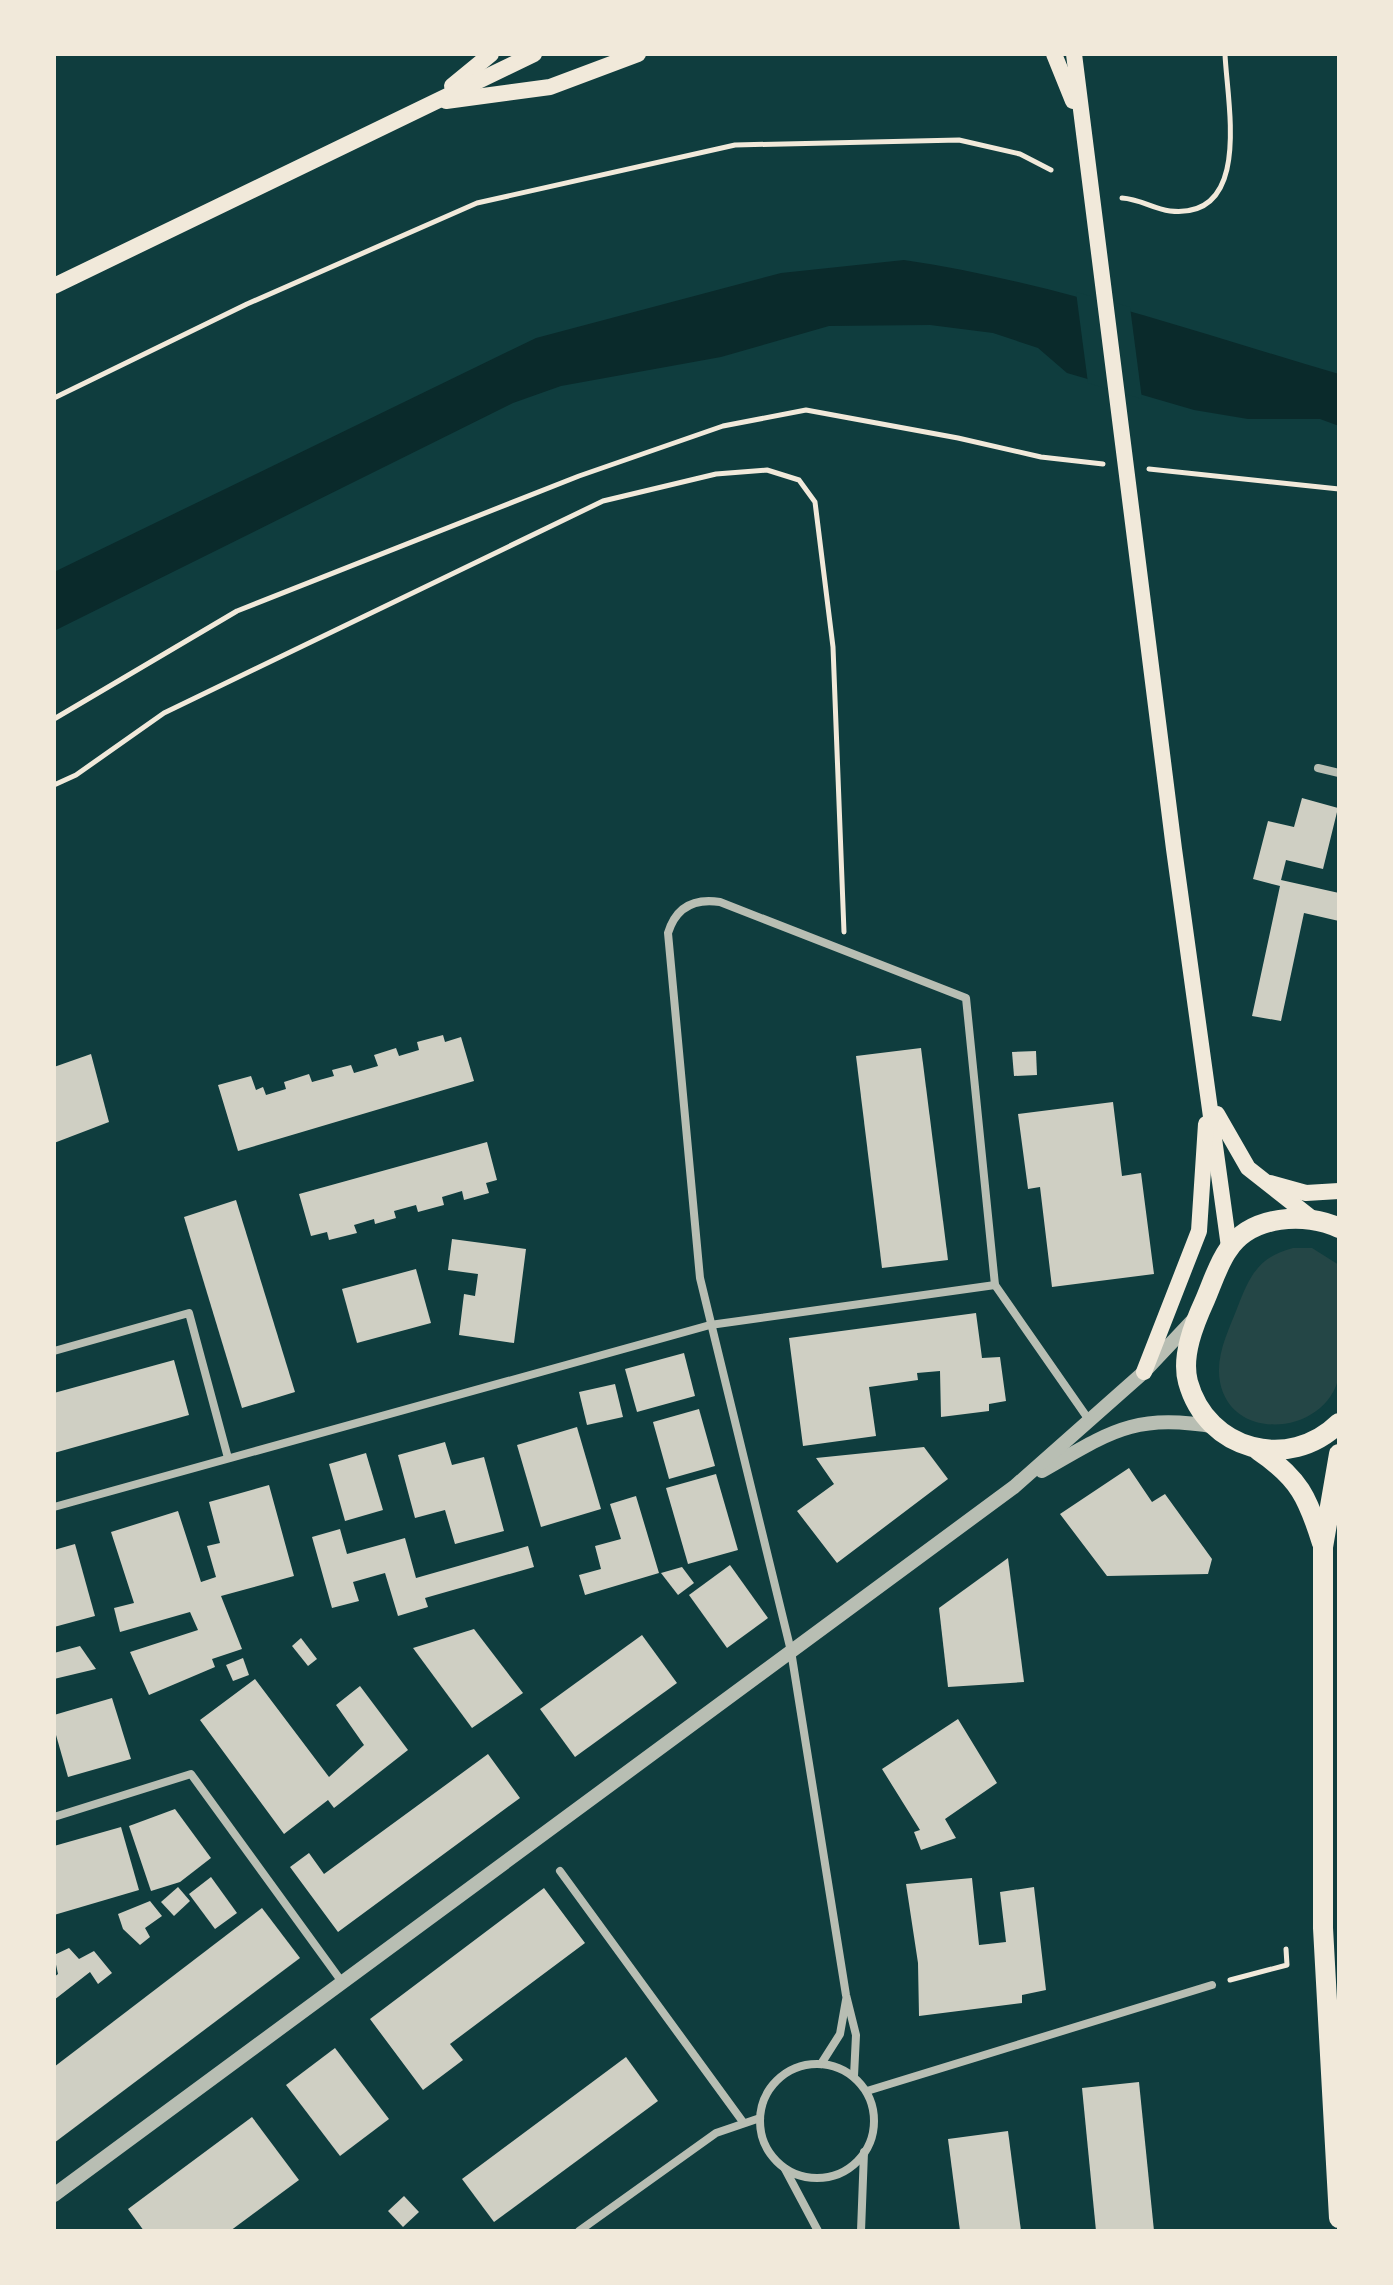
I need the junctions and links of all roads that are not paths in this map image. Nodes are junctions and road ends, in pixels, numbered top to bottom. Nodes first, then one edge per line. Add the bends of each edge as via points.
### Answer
1 (491, 54) edge
2 (534, 54) edge
3 (638, 54) edge
4 (1054, 54) edge
5 (1074, 54) edge
6 (432, 103) junction
7 (1080, 118) junction
8 (54, 286) edge
9 (1318, 768) dead end
10 (1339, 773) edge
11 (1206, 1087) junction
12 (1261, 1181) junction
13 (1339, 1191) edge
14 (1309, 1216) junction
15 (1336, 1224) edge
16 (1229, 1247) junction
17 (995, 1285) junction
18 (1199, 1313) junction
19 (710, 1325) junction
20 (54, 1351) edge
21 (1144, 1372) junction
22 (1089, 1420) junction
23 (1339, 1423) edge
24 (1220, 1428) junction
25 (1257, 1450) junction
26 (1339, 1454) edge
27 (228, 1458) junction
28 (1014, 1487) junction
29 (54, 1507) edge
30 (1323, 1547) junction
31 (791, 1651) junction
32 (54, 1817) edge
33 (560, 1871) dead end
34 (342, 1982) junction
35 (1212, 1985) road end
36 (846, 1995) junction
37 (821, 2064) junction
38 (854, 2076) junction
39 (867, 2091) junction
40 (760, 2118) junction
41 (743, 2122) junction
42 (864, 2152) junction
43 (785, 2168) junction
44 (54, 2195) edge
45 (1339, 2218) edge
46 (579, 2231) edge
47 (818, 2231) edge
48 (861, 2231) edge

1 - 6 main road
2 - 6 main road
3 - 6 main road via 550,87
4 - 7 main road
5 - 7 main road
6 - 8 main road
7 - 11 main road
9 - 10 street
11 - 12 main road via 1232,1145
11 - 16 main road
11 - 21 main road via 1199,1231
12 - 13 main road via 1306,1193
12 - 14 main road
14 - 15 main road
14 - 16 main road via 1258,1226
16 - 18 main road
17 - 19 street
17 - 19 street via 966,998 706,900 685,907 668,933 700,1278
17 - 22 street
18 - 21 street
18 - 24 main road via 1188,1348 1188,1381 1195,1399
19 - 27 street
19 - 31 street
20 - 27 street via 189,1313
21 - 22 street
22 - 28 street
23 - 25 main road via 1297,1450
24 - 25 main road
24 - 28 street via 1154,1421 1123,1427
25 - 30 main road via 1298,1482
26 - 30 main road
27 - 29 street
28 - 31 street
30 - 45 main road via 1327,1928
31 - 34 street
31 - 36 street
32 - 34 street via 191,1774
33 - 41 street
34 - 44 street
35 - 39 street
36 - 37 street via 840,2034
36 - 38 street via 856,2035
37 - 38 street
37 - 40 street via 801,2067 780,2080 768,2094
38 - 39 street
39 - 42 street via 873,2116
40 - 41 street
40 - 43 street via 768,2149
41 - 46 street via 716,2133
42 - 43 street via 849,2168 825,2179
42 - 48 street
43 - 47 street

